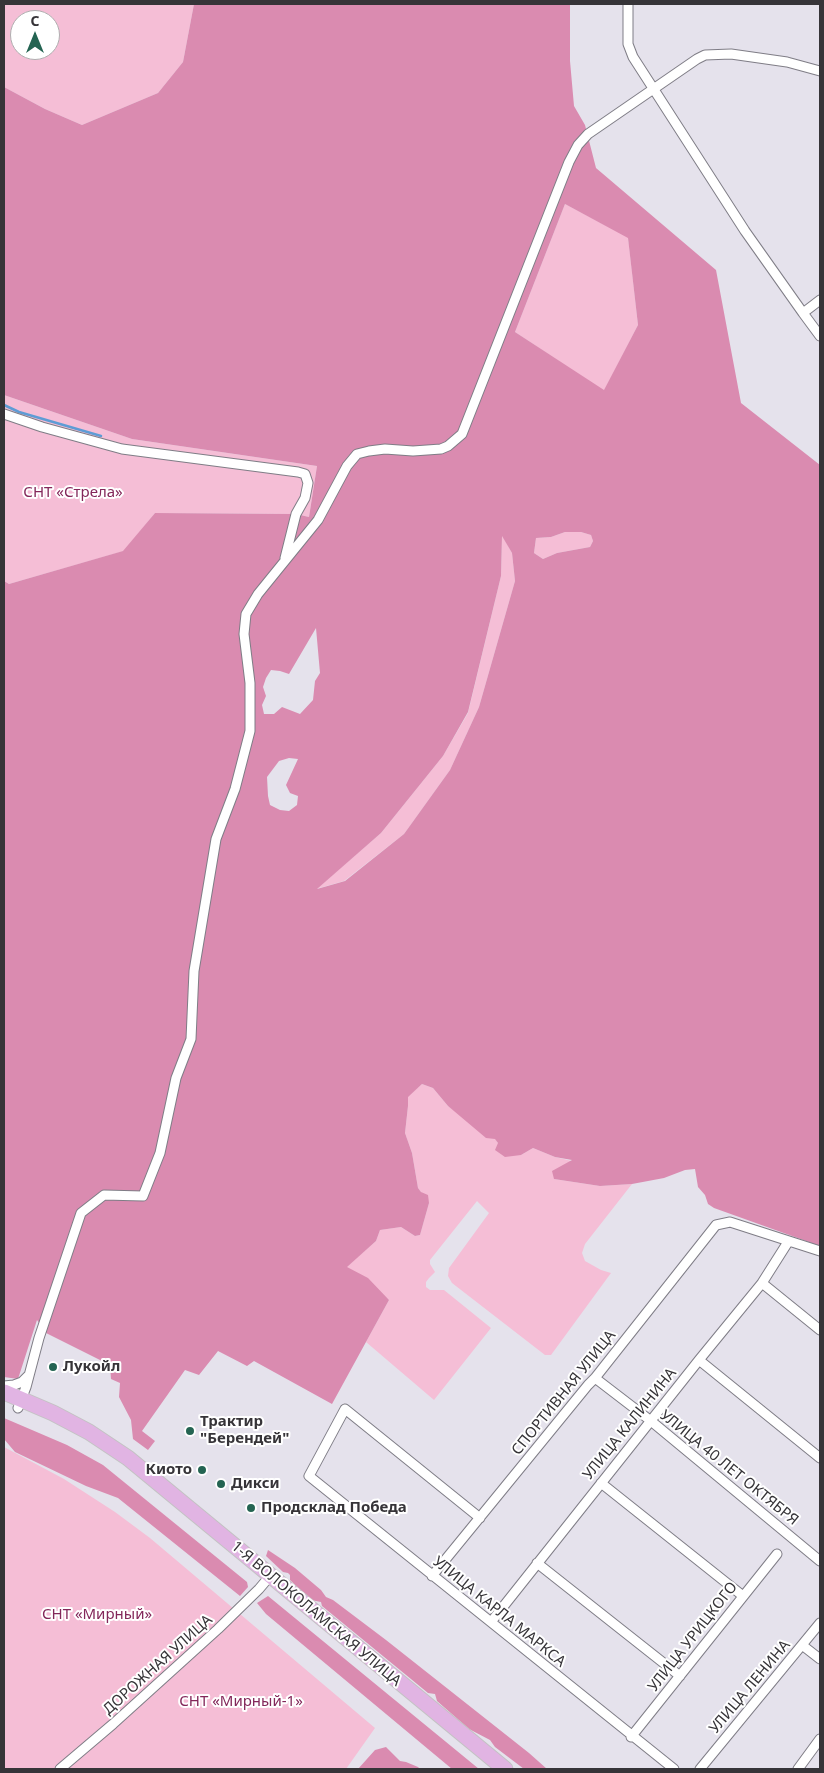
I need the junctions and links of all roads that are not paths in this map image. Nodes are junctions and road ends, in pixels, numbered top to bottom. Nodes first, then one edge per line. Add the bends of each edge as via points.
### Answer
1 (628, 4) edge
2 (820, 71) edge
3 (653, 90) junction
4 (820, 300) edge
5 (803, 313) junction
6 (820, 336) edge
7 (4, 414) edge
8 (284, 561) junction
9 (788, 1242) junction
10 (820, 1251) edge
11 (762, 1283) junction
12 (820, 1330) edge
13 (699, 1360) junction
14 (29, 1375) junction
15 (596, 1378) junction
16 (4, 1386) edge
17 (4, 1392) edge
18 (14, 1403) edge
19 (650, 1421) junction
20 (820, 1458) edge
21 (601, 1483) junction
22 (480, 1518) junction
23 (777, 1554) dead end
24 (820, 1561) edge
25 (537, 1563) junction
26 (432, 1576) junction
27 (268, 1579) junction
28 (743, 1596) junction
29 (491, 1622) junction
30 (820, 1623) edge
31 (802, 1645) junction
32 (820, 1659) edge
33 (680, 1676) junction
34 (631, 1737) junction
35 (820, 1739) edge
36 (60, 1769) edge
37 (492, 1769) edge
38 (505, 1769) edge
39 (674, 1769) edge
40 (700, 1769) edge
41 (798, 1769) edge

1 - 3 street via 628,44 632,58
2 - 3 street via 786,62 714,54 697,59
3 - 5 street
3 - 8 street via 588,134 578,145 462,434 441,449 385,449 357,454 347,466 318,520
4 - 5 street
5 - 6 street
7 - 8 street via 122,449 304,474 308,483 305,498 296,514
8 - 14 street via 246,614 244,634 250,683 250,731 235,790 216,839 194,971 190,1039 176,1078 160,1153 143,1196 104,1195 81,1214
9 - 10 street
9 - 11 street, УЛИЦА КАЛИНИНА
9 - 15 street, СПОРТИВНАЯ УЛИЦА via 730,1222 716,1225
11 - 12 street
11 - 13 street, УЛИЦА КАЛИНИНА
13 - 19 street, УЛИЦА КАЛИНИНА
13 - 20 street
14 - 16 street via 22,1382
14 - 18 street
15 - 19 street, УЛИЦА 40 ЛЕТ ОКТЯБРЯ
15 - 22 street, СПОРТИВНАЯ УЛИЦА
17 - 18 main road, 1-Я ВОЛОКОЛАМСКАЯ УЛИЦА
18 - 27 main road, 1-Я ВОЛОКОЛАМСКАЯ УЛИЦА via 126,1462
19 - 21 street, УЛИЦА КАЛИНИНА
19 - 24 street, УЛИЦА 40 ЛЕТ ОКТЯБРЯ
21 - 25 street, УЛИЦА КАЛИНИНА
21 - 28 street
22 - 26 street, СПОРТИВНАЯ УЛИЦА
22 - 26 street, УЛИЦА КАРЛА МАРКСА via 345,1409 309,1476
23 - 28 street, УЛИЦА УРИЦКОГО
25 - 29 street, УЛИЦА КАЛИНИНА
25 - 33 street
26 - 29 street, УЛИЦА КАРЛА МАРКСА
27 - 36 street, ДОРОЖНАЯ УЛИЦА via 218,1629
27 - 37 main road, 1-Я ВОЛОКОЛАМСКАЯ УЛИЦА
27 - 38 main road, 1-Я ВОЛОКОЛАМСКАЯ УЛИЦА
28 - 33 street, УЛИЦА УРИЦКОГО
29 - 34 street, УЛИЦА КАРЛА МАРКСА
30 - 31 street, УЛИЦА ЛЕНИНА
31 - 32 street
31 - 40 street, УЛИЦА ЛЕНИНА
33 - 34 street, УЛИЦА УРИЦКОГО
34 - 39 street, УЛИЦА КАРЛА МАРКСА
35 - 41 street

